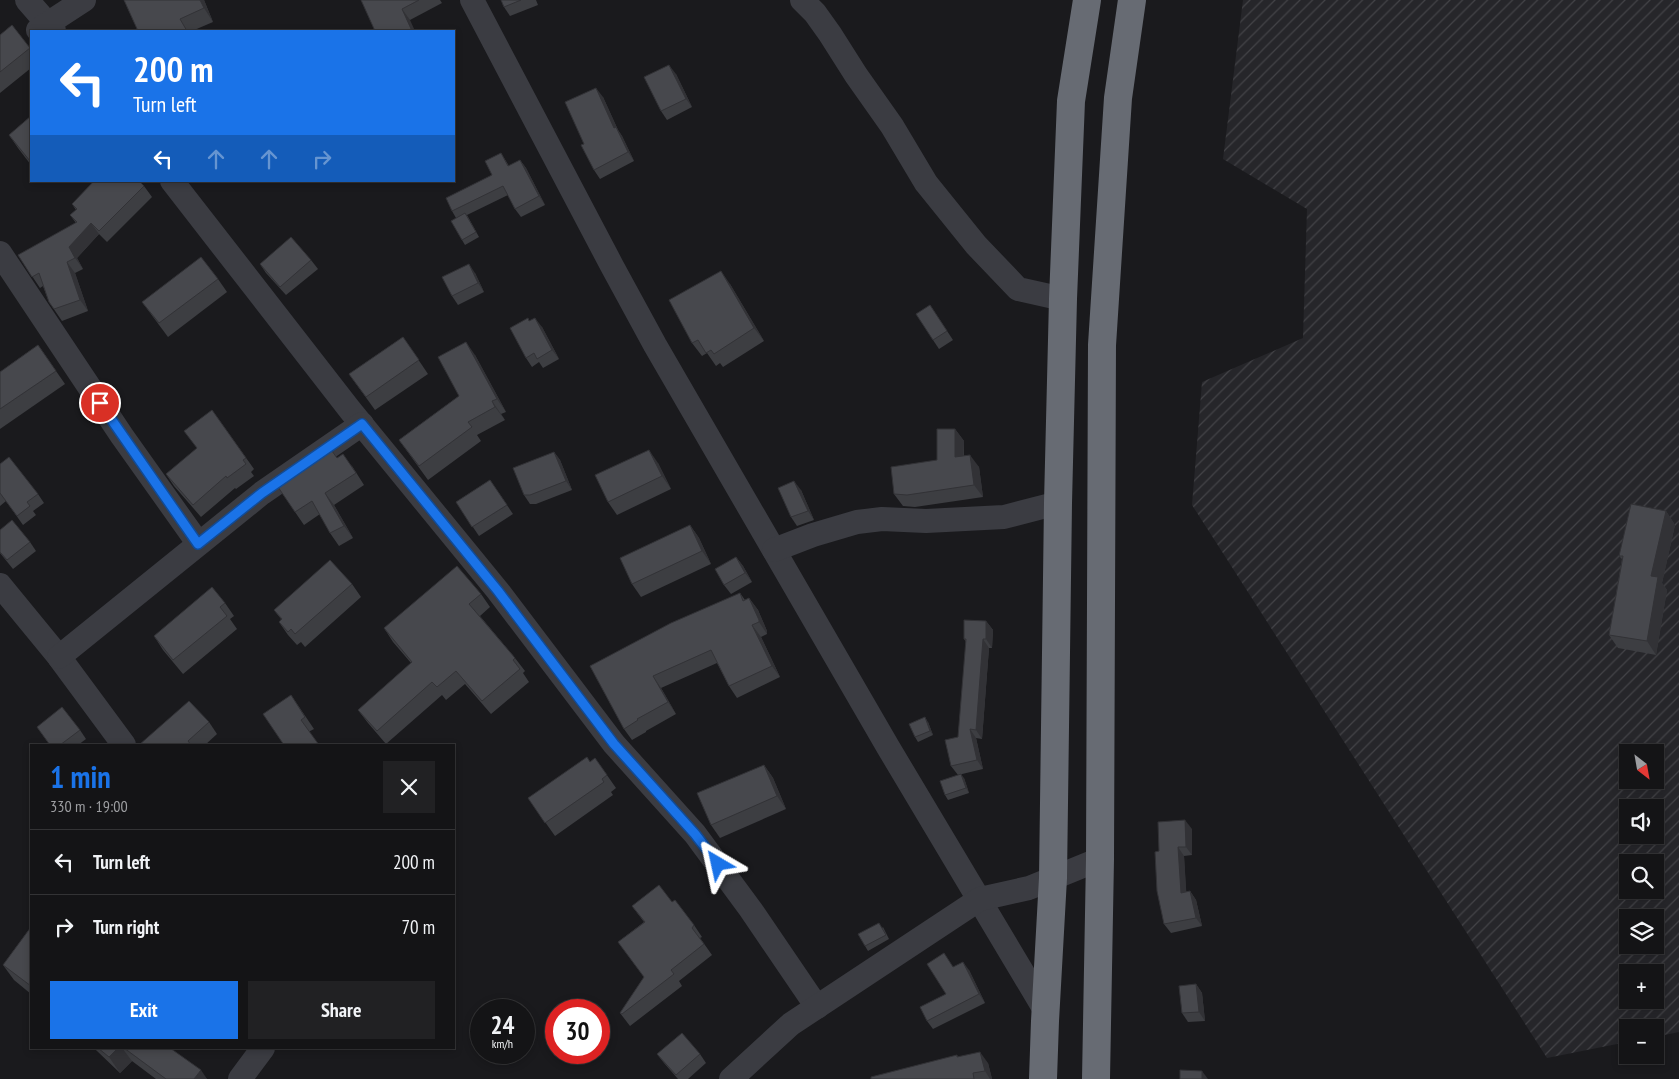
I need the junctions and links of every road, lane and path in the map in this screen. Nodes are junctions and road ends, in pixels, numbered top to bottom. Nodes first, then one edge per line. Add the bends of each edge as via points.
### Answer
1 (27, 0) edge
2 (84, 0) edge
3 (472, 0) edge
4 (802, 0) edge
5 (1086, 0) edge
6 (1132, 0) edge
7 (45, 30) edge
8 (47, 30) edge
9 (173, 182) edge
10 (0, 253) edge
11 (1063, 299) junction
12 (362, 424) junction
13 (1101, 489) junction
14 (1058, 495) junction
15 (198, 544) junction
16 (774, 550) junction
17 (0, 585) edge
18 (59, 657) junction
19 (123, 744) edge
20 (1100, 859) junction
21 (1053, 878) junction
22 (980, 899) junction
23 (817, 1008) junction
24 (1045, 1010) junction
25 (262, 1049) edge
26 (240, 1079) edge
27 (731, 1079) edge
28 (1043, 1079) edge
29 (1096, 1079) edge

1 - 7 street
2 - 8 street
3 - 16 street via 660,353
4 - 11 street via 830,34 926,183 976,245 1018,289
5 - 11 highway via 1072,101
6 - 13 highway via 1118,98 1103,327
9 - 12 street
10 - 15 street
11 - 14 highway
12 - 15 street via 262,493
12 - 23 street via 498,591 614,744 695,834
13 - 14 highway
13 - 20 highway
14 - 16 street via 1004,517 857,522
14 - 21 highway
15 - 18 street
16 - 22 street
17 - 18 street
18 - 19 street
20 - 21 street
20 - 29 highway
21 - 22 street via 1029,888
21 - 24 highway
22 - 23 street
22 - 24 street
23 - 27 street via 791,1024
24 - 28 highway
25 - 26 street

